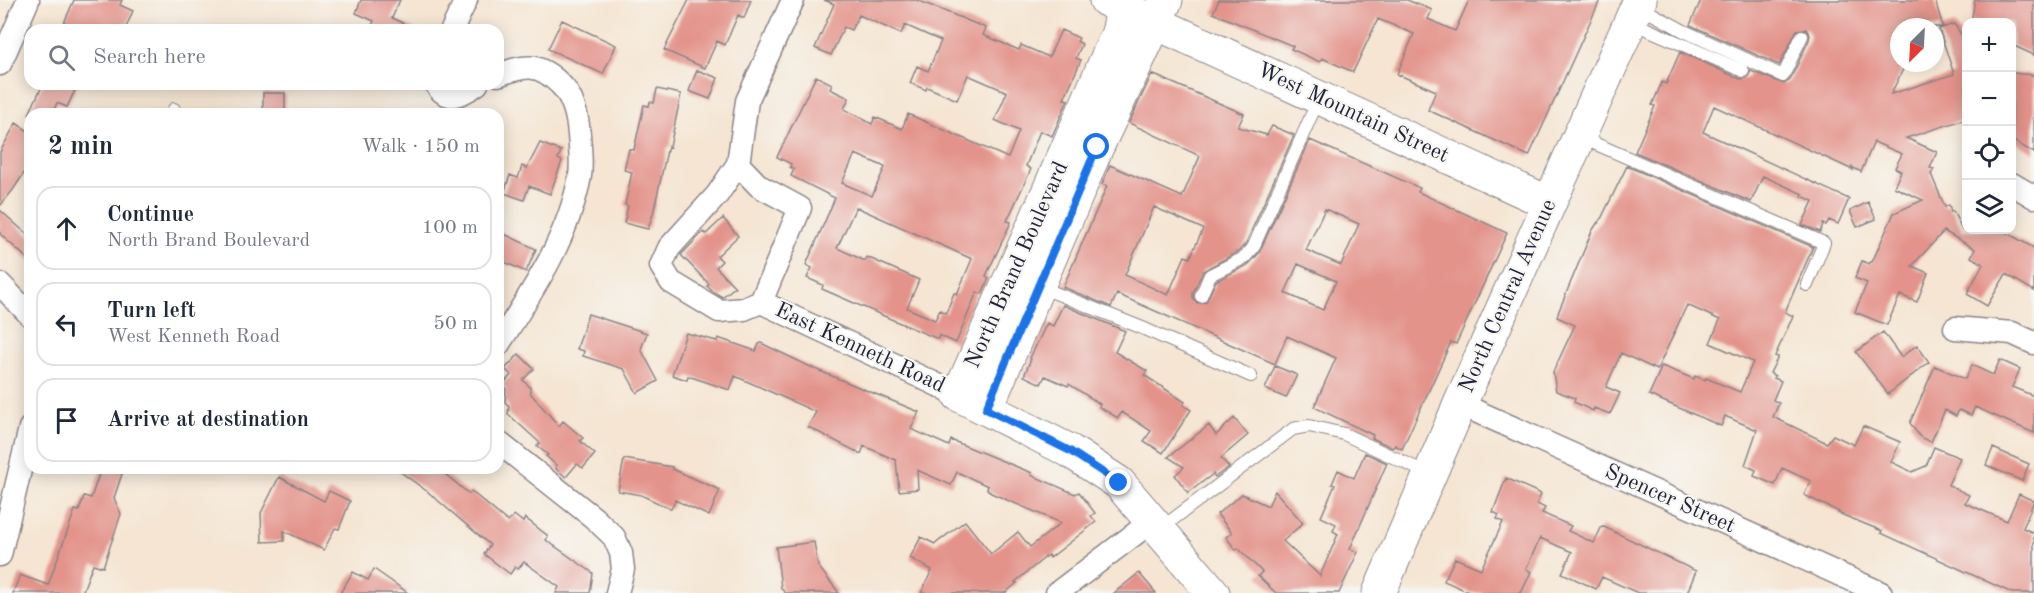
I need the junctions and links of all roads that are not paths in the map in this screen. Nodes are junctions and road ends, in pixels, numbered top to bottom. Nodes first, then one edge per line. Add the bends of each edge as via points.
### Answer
1 (28, 0) edge
2 (466, 0) edge
3 (793, 0) edge
4 (1118, 3) edge
5 (1636, 9) edge
6 (1161, 11) edge
7 (455, 24) edge
8 (1802, 36) dead end
9 (0, 64) edge
10 (1743, 71) dead end
11 (504, 73) edge
12 (441, 90) edge
13 (468, 90) edge
14 (1319, 97) junction
15 (1579, 137) junction
16 (738, 164) junction
17 (2016, 186) edge
18 (2034, 196) edge
19 (1550, 203) junction
20 (1025, 281) junction
21 (0, 284) edge
22 (1807, 285) dead end
23 (1201, 296) dead end
24 (760, 302) junction
25 (24, 309) edge
26 (1955, 328) dead end
27 (504, 336) edge
28 (2034, 343) edge
29 (1251, 376) dead end
30 (973, 402) junction
31 (1460, 404) junction
32 (504, 447) edge
33 (24, 453) edge
34 (1430, 474) junction
35 (1155, 526) junction
36 (0, 555) edge
37 (617, 593) edge
38 (1057, 593) edge
39 (1213, 593) edge
40 (1379, 593) edge
41 (1881, 593) edge

1 - 9 street
2 - 7 street
3 - 16 street via 747,101
4 - 6 street, West Mountain Street
4 - 20 street, North Brand Boulevard via 1118,33
5 - 8 lane via 1783,76
5 - 10 lane
5 - 15 street, North Central Avenue
6 - 14 street, West Mountain Street
6 - 20 street, North Brand Boulevard via 1097,147
11 - 27 street via 519,67 537,68 563,86 575,110 580,153 580,174 556,248
12 - 13 street via 460,96
14 - 19 street, West Mountain Street
14 - 23 lane via 1253,248 1244,258 1210,274
15 - 19 street, North Central Avenue
15 - 22 lane via 1824,243
16 - 24 street via 759,186 800,208
16 - 24 street via 717,195 669,248 661,266 671,282 719,311 744,309
17 - 18 street
19 - 31 street, North Central Avenue
20 - 29 lane
20 - 30 street, North Brand Boulevard
21 - 25 street
24 - 30 street, East Kenneth Road
26 - 28 street via 2012,333
30 - 35 street via 1070,451 1119,483
31 - 34 street, North Central Avenue
31 - 41 street, Spencer Street
32 - 37 street via 614,537 624,569
33 - 36 street
34 - 35 lane via 1344,434 1309,426 1293,429
34 - 40 street, North Central Avenue
35 - 38 street
35 - 39 street

